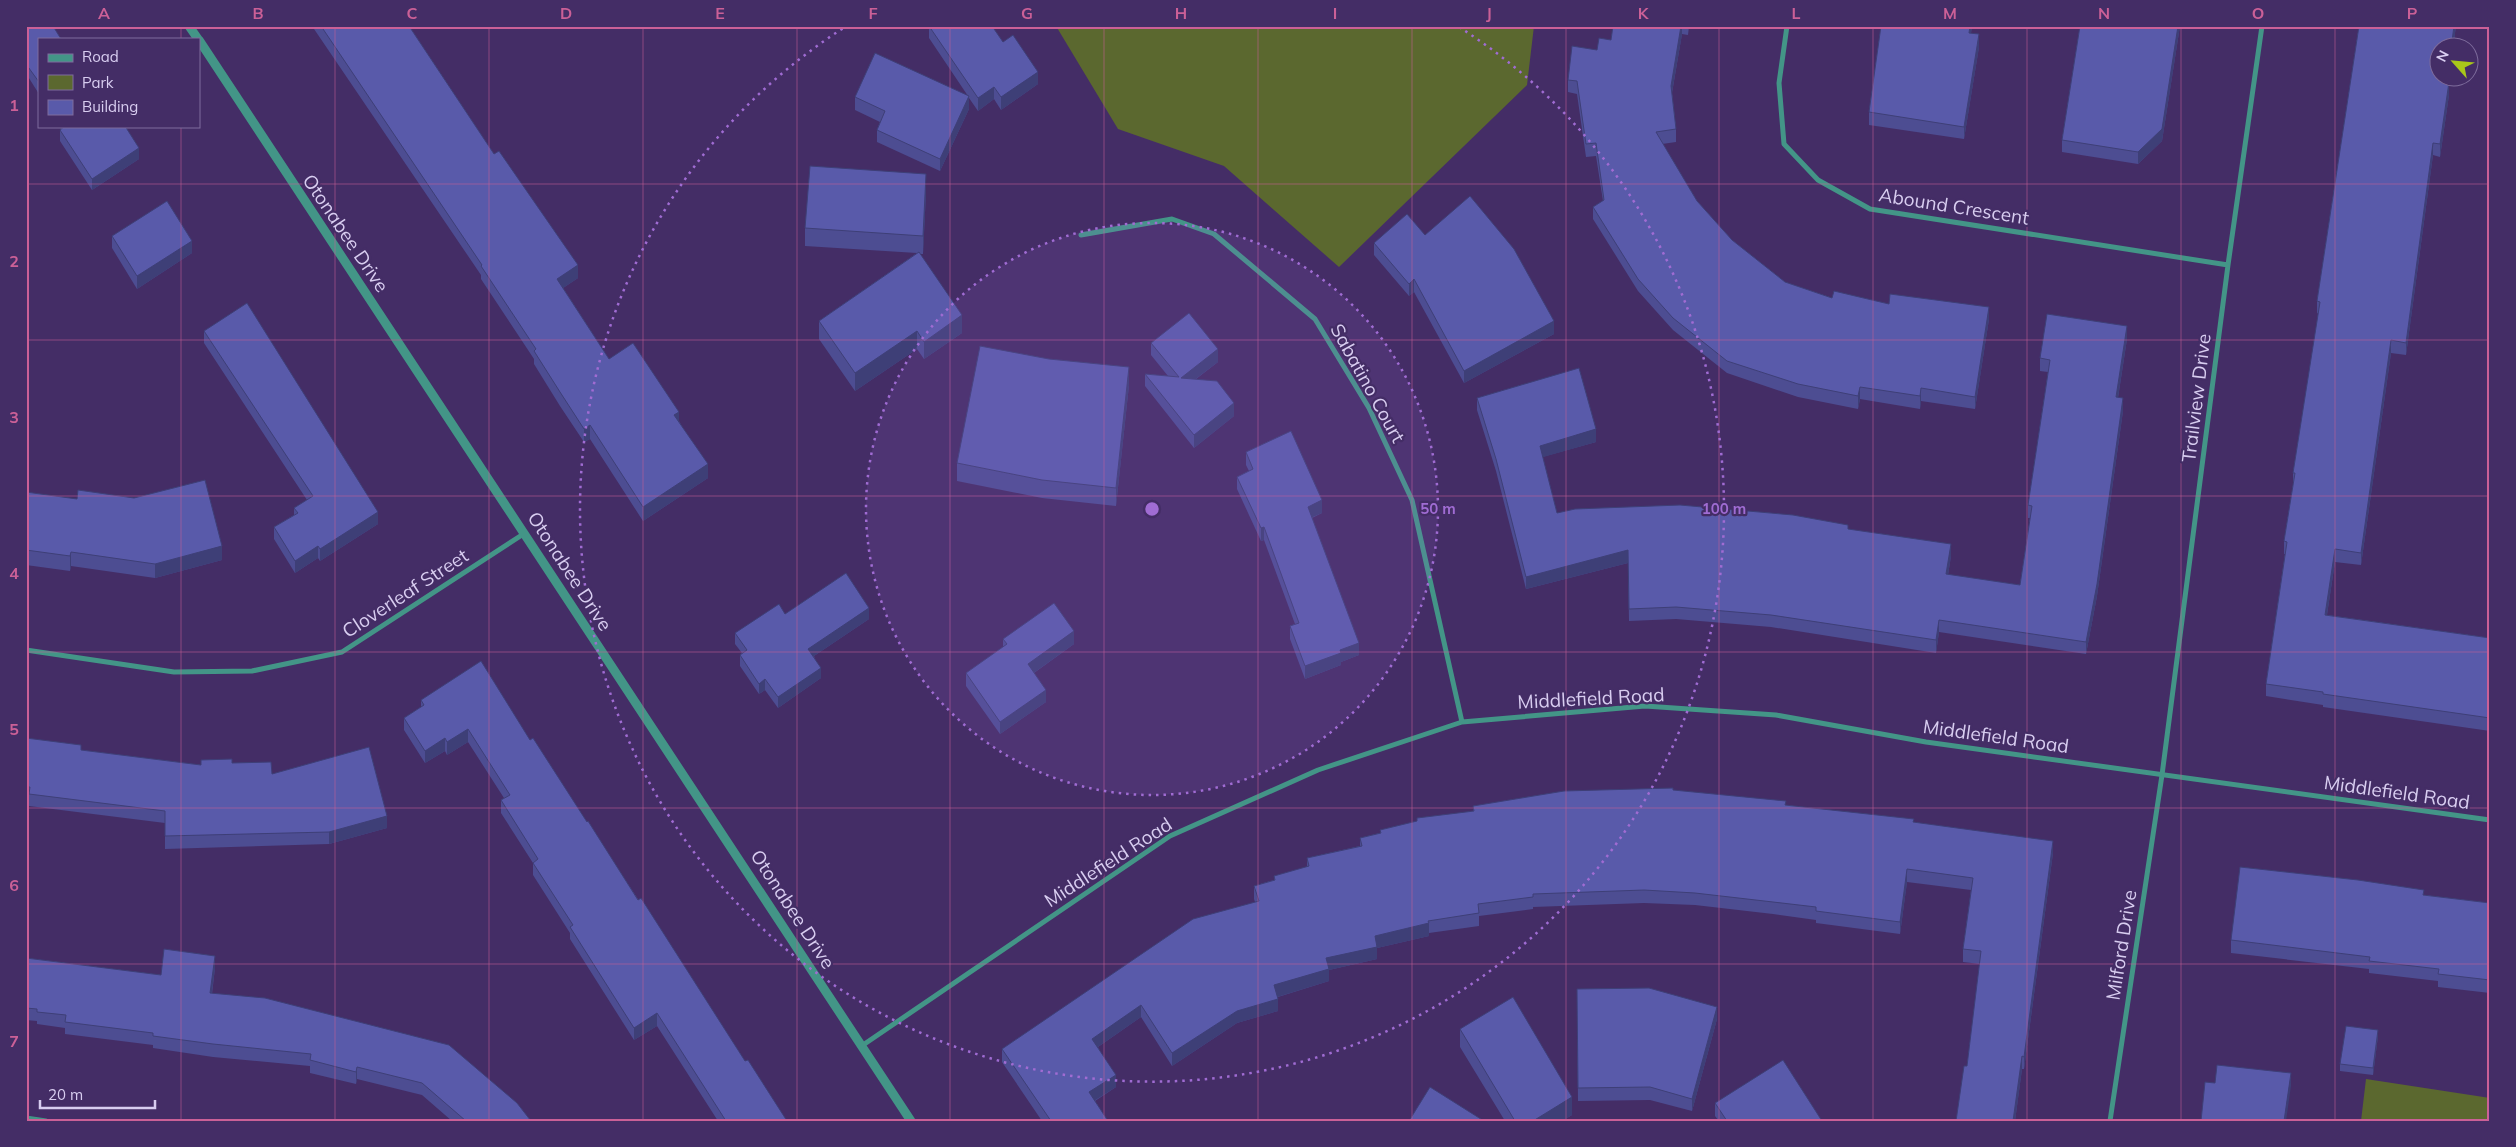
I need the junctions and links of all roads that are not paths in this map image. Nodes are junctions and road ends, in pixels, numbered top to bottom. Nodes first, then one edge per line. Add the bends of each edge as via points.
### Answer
1 (189, 26) edge
2 (1787, 26) edge
3 (2262, 26) edge
4 (197, 38) edge
5 (200, 43) edge
6 (1081, 235) dead end
7 (2228, 265) junction
8 (526, 533) junction
9 (26, 650) edge
10 (1462, 722) junction
11 (2162, 774) junction
12 (2490, 820) edge
13 (863, 1045) junction
14 (26, 1118) edge
15 (46, 1121) edge
16 (912, 1121) edge
17 (2110, 1121) edge

1 - 4 street, Otonabee Drive
2 - 7 street, Abound Crescent via 1779,83 1784,144 1818,180 1870,209
3 - 7 street, Trailview Drive
5 - 8 street, Otonabee Drive
6 - 10 street, Sabatino Court via 1172,219 1214,234 1315,319 1369,408 1412,500
7 - 11 street, Trailview Drive
8 - 9 street, Cloverleaf Street via 342,652 252,671 174,672
8 - 13 street, Otonabee Drive
10 - 11 street, Middlefield Road via 1645,706 1776,715 1926,742
10 - 13 street, Middlefield Road via 1318,770 1170,836
11 - 12 street, Middlefield Road
11 - 17 street, Milford Drive
13 - 16 street, Otonabee Drive
14 - 15 street

